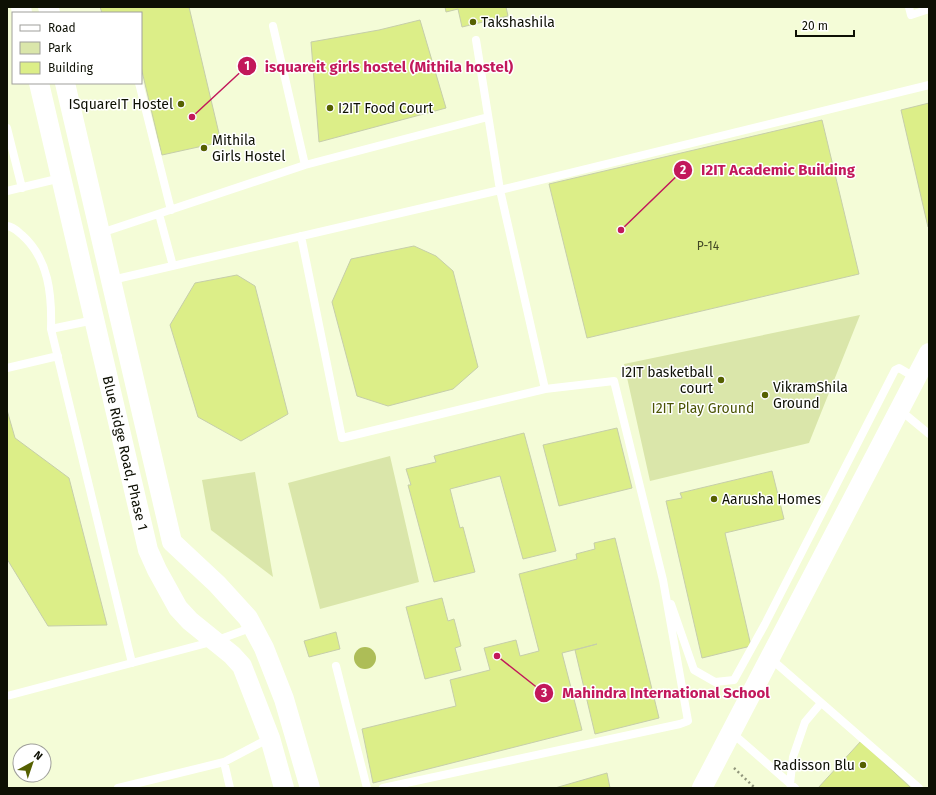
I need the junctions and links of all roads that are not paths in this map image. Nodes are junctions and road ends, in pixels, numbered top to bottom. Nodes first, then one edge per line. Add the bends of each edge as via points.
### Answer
1 (909, 7) edge
2 (929, 10) edge
3 (273, 26) dead end
4 (476, 40) dead end
5 (39, 84) edge
6 (66, 84) edge
7 (139, 84) edge
8 (929, 85) edge
9 (488, 117) junction
10 (7, 128) edge
11 (305, 165) junction
12 (61, 178) junction
13 (22, 188) junction
14 (500, 190) junction
15 (7, 191) edge
16 (171, 210) junction
17 (159, 214) junction
18 (7, 226) edge
19 (100, 234) junction
20 (301, 236) junction
21 (172, 266) junction
22 (111, 280) junction
23 (94, 320) junction
24 (51, 329) junction
25 (929, 354) edge
26 (58, 356) junction
27 (7, 368) edge
28 (916, 378) junction
29 (545, 388) junction
30 (899, 409) junction
31 (929, 434) edge
32 (663, 580) junction
33 (253, 627) junction
34 (215, 641) junction
35 (769, 657) junction
36 (132, 663) junction
37 (336, 666) dead end
38 (7, 696) edge
39 (821, 703) junction
40 (731, 732) junction
41 (270, 738) junction
42 (224, 762) junction
43 (793, 786) edge
44 (118, 788) edge
45 (230, 788) edge
46 (284, 788) edge
47 (310, 788) edge
48 (367, 788) edge
49 (383, 788) edge
50 (702, 788) edge
51 (919, 788) edge

1 - 2 lane via 911,15
3 - 11 lane
4 - 9 lane
5 - 12 street, Blue Ridge Road, Phase 1
6 - 19 street, Blue Ridge Road, Phase 1
7 - 16 lane
8 - 14 lane
9 - 11 lane
9 - 14 lane
10 - 13 lane
11 - 16 lane
12 - 13 lane
12 - 23 street, Blue Ridge Road, Phase 1
13 - 15 lane
14 - 20 lane
14 - 29 lane
16 - 17 lane
17 - 19 lane
17 - 21 lane
18 - 24 lane via 13,227 26,238 43,263 50,288
19 - 22 street, Blue Ridge Road, Phase 1
20 - 21 lane
20 - 29 lane via 342,438
21 - 22 lane
22 - 33 street, Blue Ridge Road, Phase 1 via 172,542 232,598
23 - 24 lane
23 - 34 street, Blue Ridge Road, Phase 1 via 148,550 178,608
24 - 26 lane
25 - 28 street
26 - 27 lane
26 - 36 lane
28 - 30 street
28 - 32 lane via 899,368 895,370 734,680 715,682 694,670
29 - 32 lane via 614,381
30 - 31 lane
30 - 35 street
32 - 49 lane via 688,721
33 - 34 lane
33 - 47 street, Blue Ridge Road, Phase 1 via 284,699
34 - 36 lane
34 - 41 street, Blue Ridge Road, Phase 1 via 242,666
35 - 39 lane
35 - 40 street
36 - 38 lane
37 - 48 lane
39 - 43 lane via 805,722 793,757
39 - 51 lane
40 - 43 lane
40 - 50 street
41 - 42 lane
41 - 46 street, Blue Ridge Road, Phase 1
42 - 44 lane
42 - 45 lane

